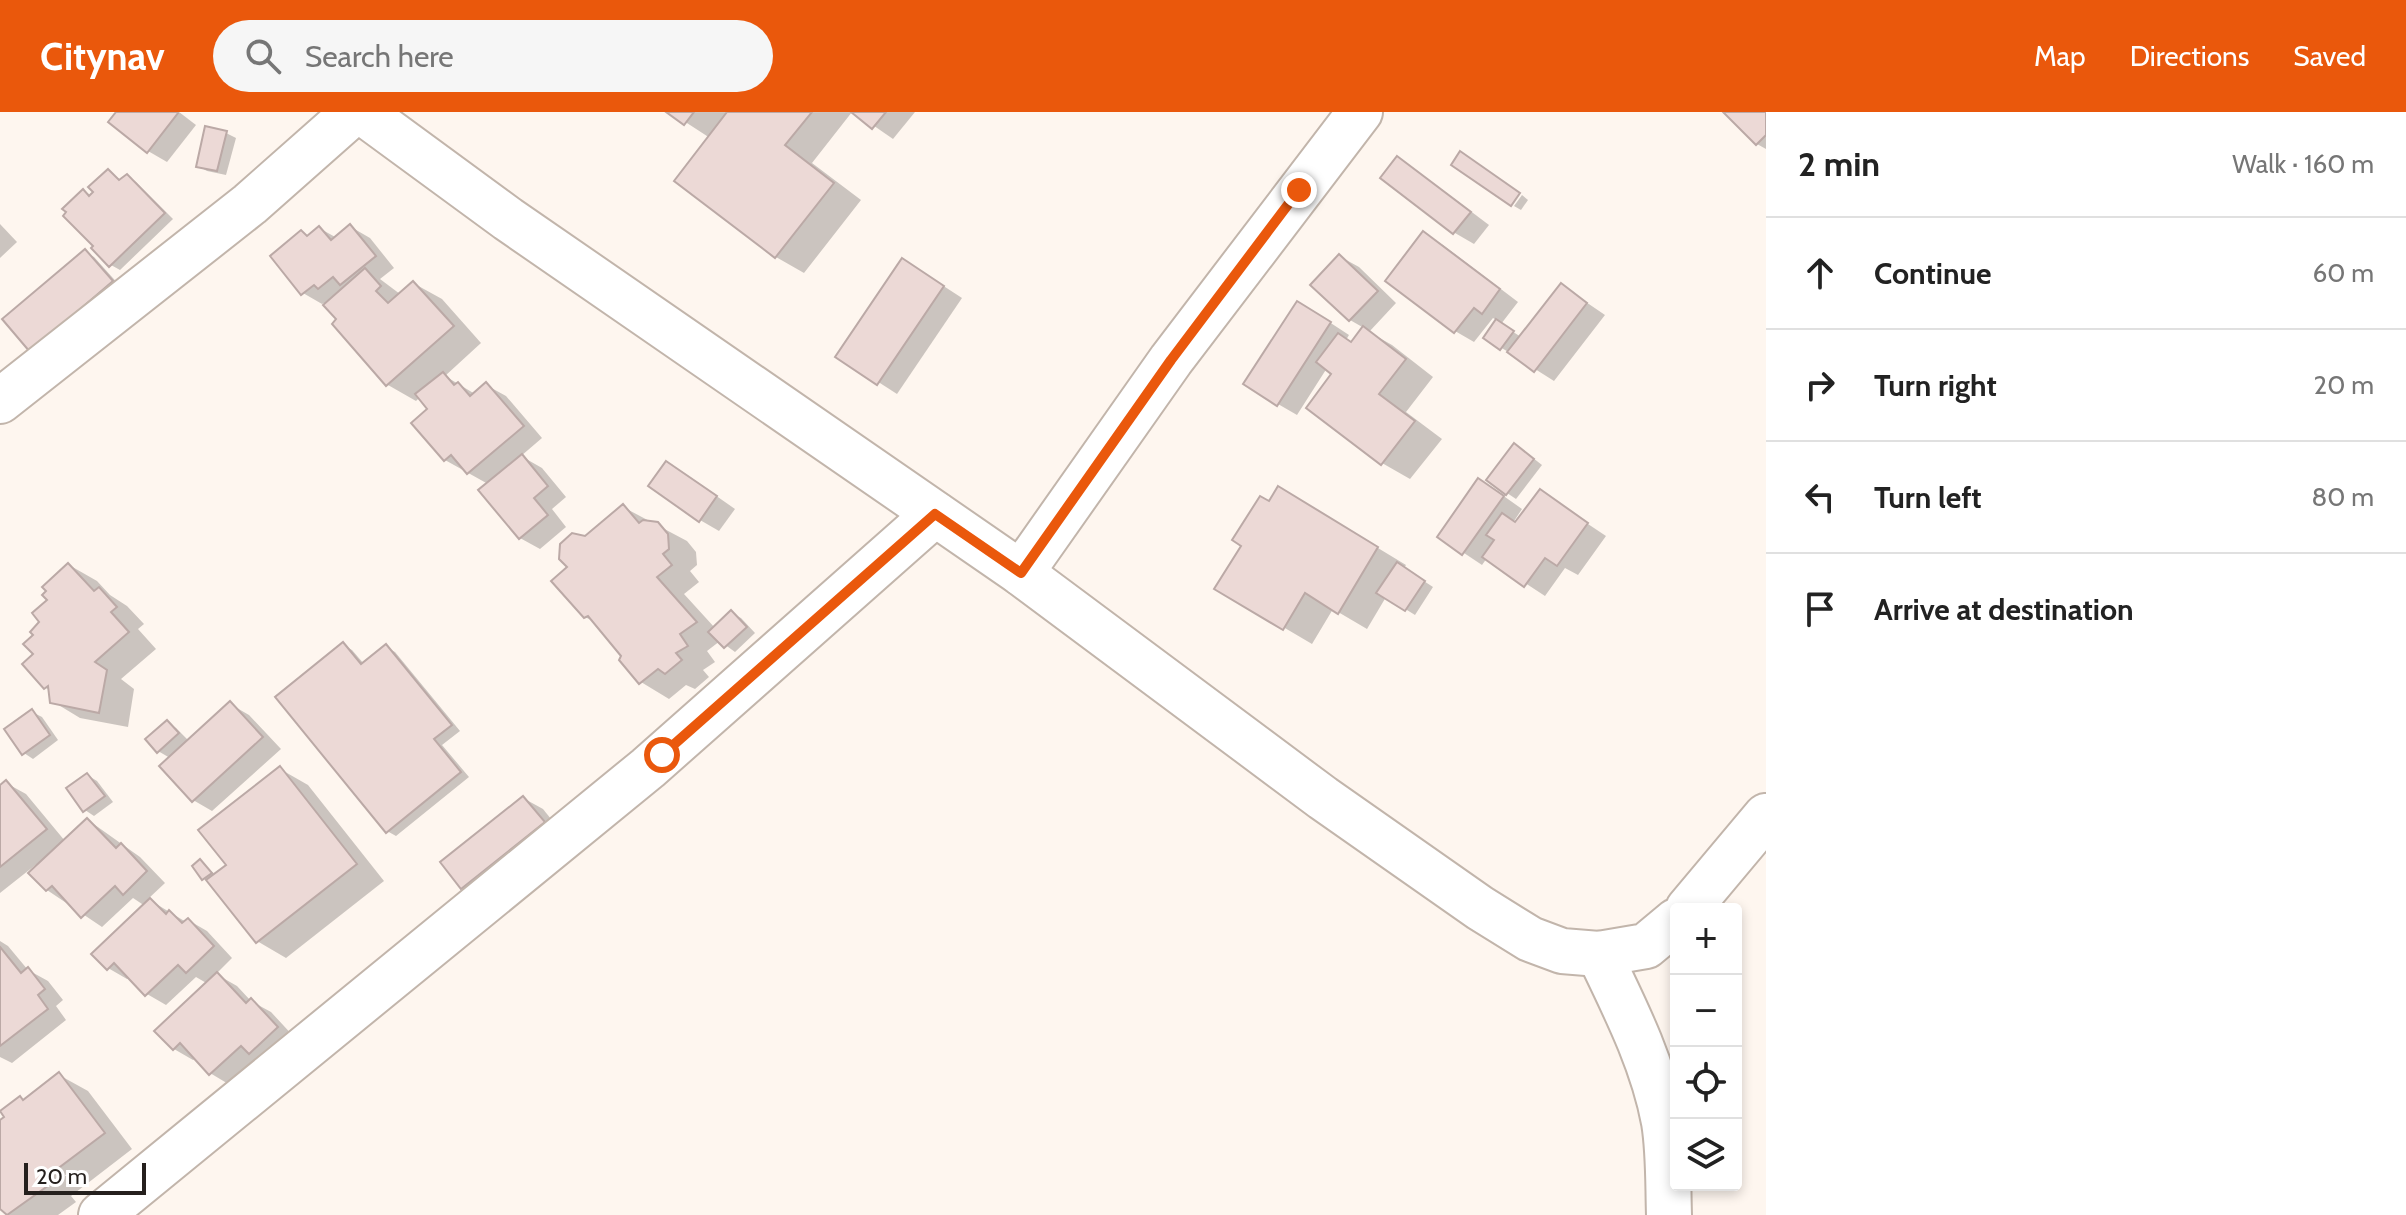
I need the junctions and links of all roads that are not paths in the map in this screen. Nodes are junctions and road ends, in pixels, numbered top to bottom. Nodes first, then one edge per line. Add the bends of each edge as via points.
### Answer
1 (354, 112) edge
2 (362, 112) edge
3 (1360, 112) edge
4 (0, 401) edge
5 (935, 514) junction
6 (1021, 573) junction
7 (1766, 816) edge
8 (1693, 903) edge
9 (1670, 926) edge
10 (1599, 954) junction
11 (101, 1215) edge
12 (1669, 1215) edge

1 - 4 street via 250,204
2 - 5 street
3 - 6 street via 1171,360
5 - 6 street
5 - 11 street via 648,768
6 - 10 street via 1480,908 1530,939 1562,951
7 - 8 street
9 - 10 street via 1646,946
10 - 12 street via 1652,1074 1664,1124

